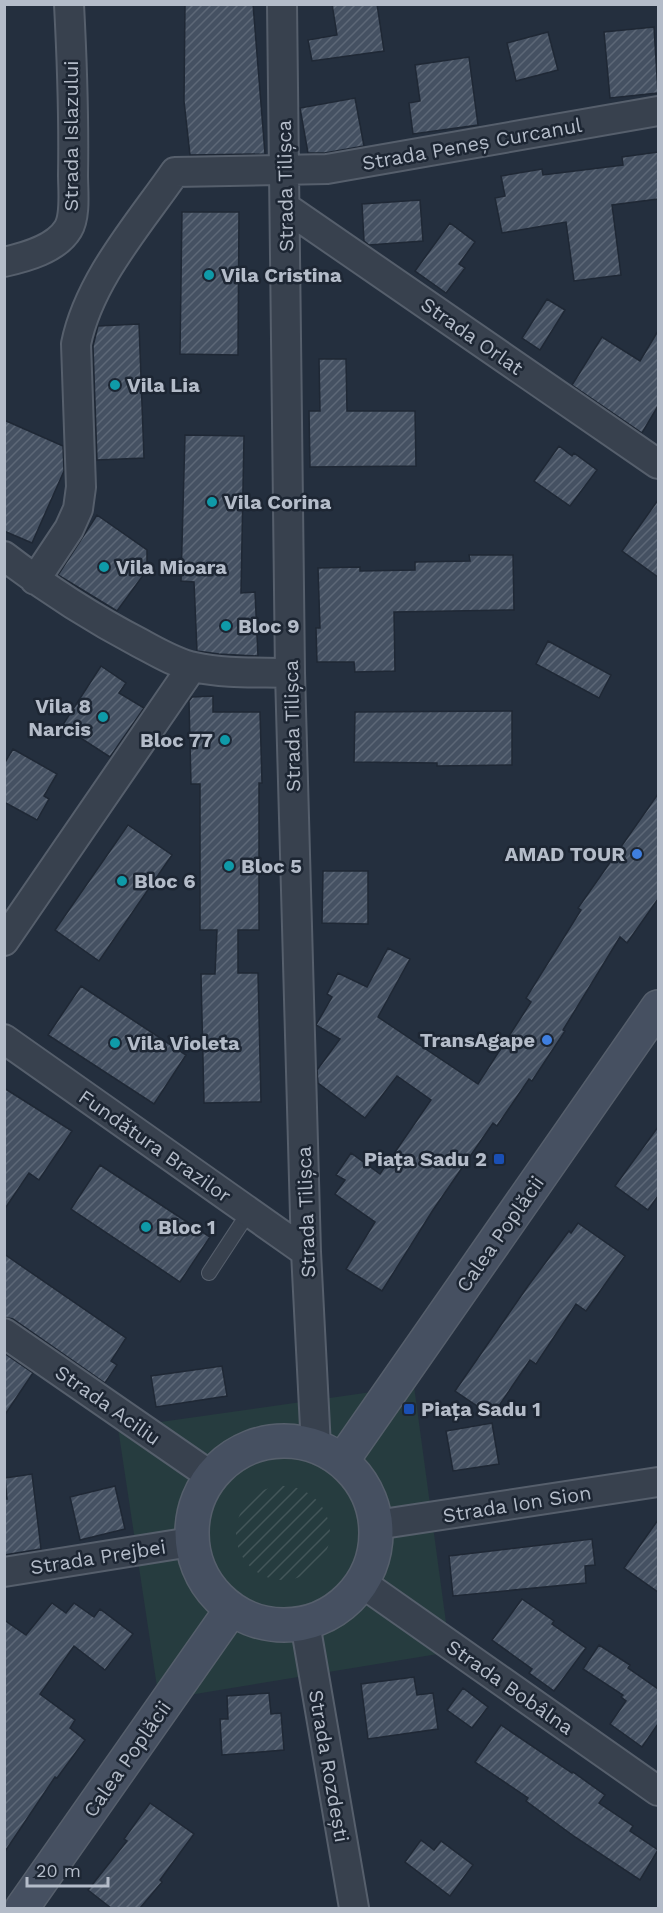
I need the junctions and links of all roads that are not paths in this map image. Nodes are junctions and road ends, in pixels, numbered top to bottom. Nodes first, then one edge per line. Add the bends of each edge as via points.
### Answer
1 (69, 4) edge
2 (282, 4) edge
3 (658, 111) edge
4 (284, 171) junction
5 (285, 207) junction
6 (4, 262) edge
7 (658, 464) edge
8 (4, 556) edge
9 (35, 580) junction
10 (192, 667) junction
11 (290, 673) junction
12 (4, 941) edge
13 (658, 1007) edge
14 (4, 1039) edge
15 (249, 1212) junction
16 (306, 1252) junction
17 (209, 1273) dead end
18 (4, 1333) edge
19 (329, 1454) junction
20 (211, 1476) junction
21 (658, 1482) edge
22 (376, 1525) junction
23 (191, 1542) junction
24 (4, 1572) edge
25 (362, 1583) junction
26 (231, 1610) junction
27 (305, 1623) junction
28 (658, 1791) edge
29 (22, 1908) edge
30 (354, 1908) edge

1 - 6 street, Strada Islazului via 74,201 69,228 55,243
2 - 4 street, Strada Tilișca
3 - 4 street, Strada Peneș Curcanul via 327,169
4 - 5 street, Strada Tilișca
4 - 9 street, Strada Peneș Curcanul via 175,172 127,238 89,302 76,344 81,487 78,509
5 - 7 street, Strada Orlat
5 - 11 street, Strada Tilișca
8 - 9 street
9 - 10 street via 126,636
10 - 11 street
10 - 12 street
11 - 16 street, Strada Tilișca
13 - 19 main road, Calea Poplăcii
14 - 15 street, Fundătura Brazilor
15 - 16 street, Fundătura Brazilor
15 - 17 lane
16 - 19 street, Strada Tilișca
18 - 20 street, Strada Aciliu
19 - 20 main road via 284,1441 251,1447 222,1464
19 - 22 main road via 355,1474 366,1490
20 - 23 main road via 195,1507
21 - 22 street, Strada Ion Sion
22 - 25 main road via 374,1555
23 - 24 street, Strada Prejbei
23 - 26 main road via 208,1587
25 - 27 main road via 338,1609
25 - 28 street, Strada Bobâlna
26 - 27 main road via 274,1626
26 - 29 main road, Calea Poplăcii
27 - 30 street, Strada Rozdești

